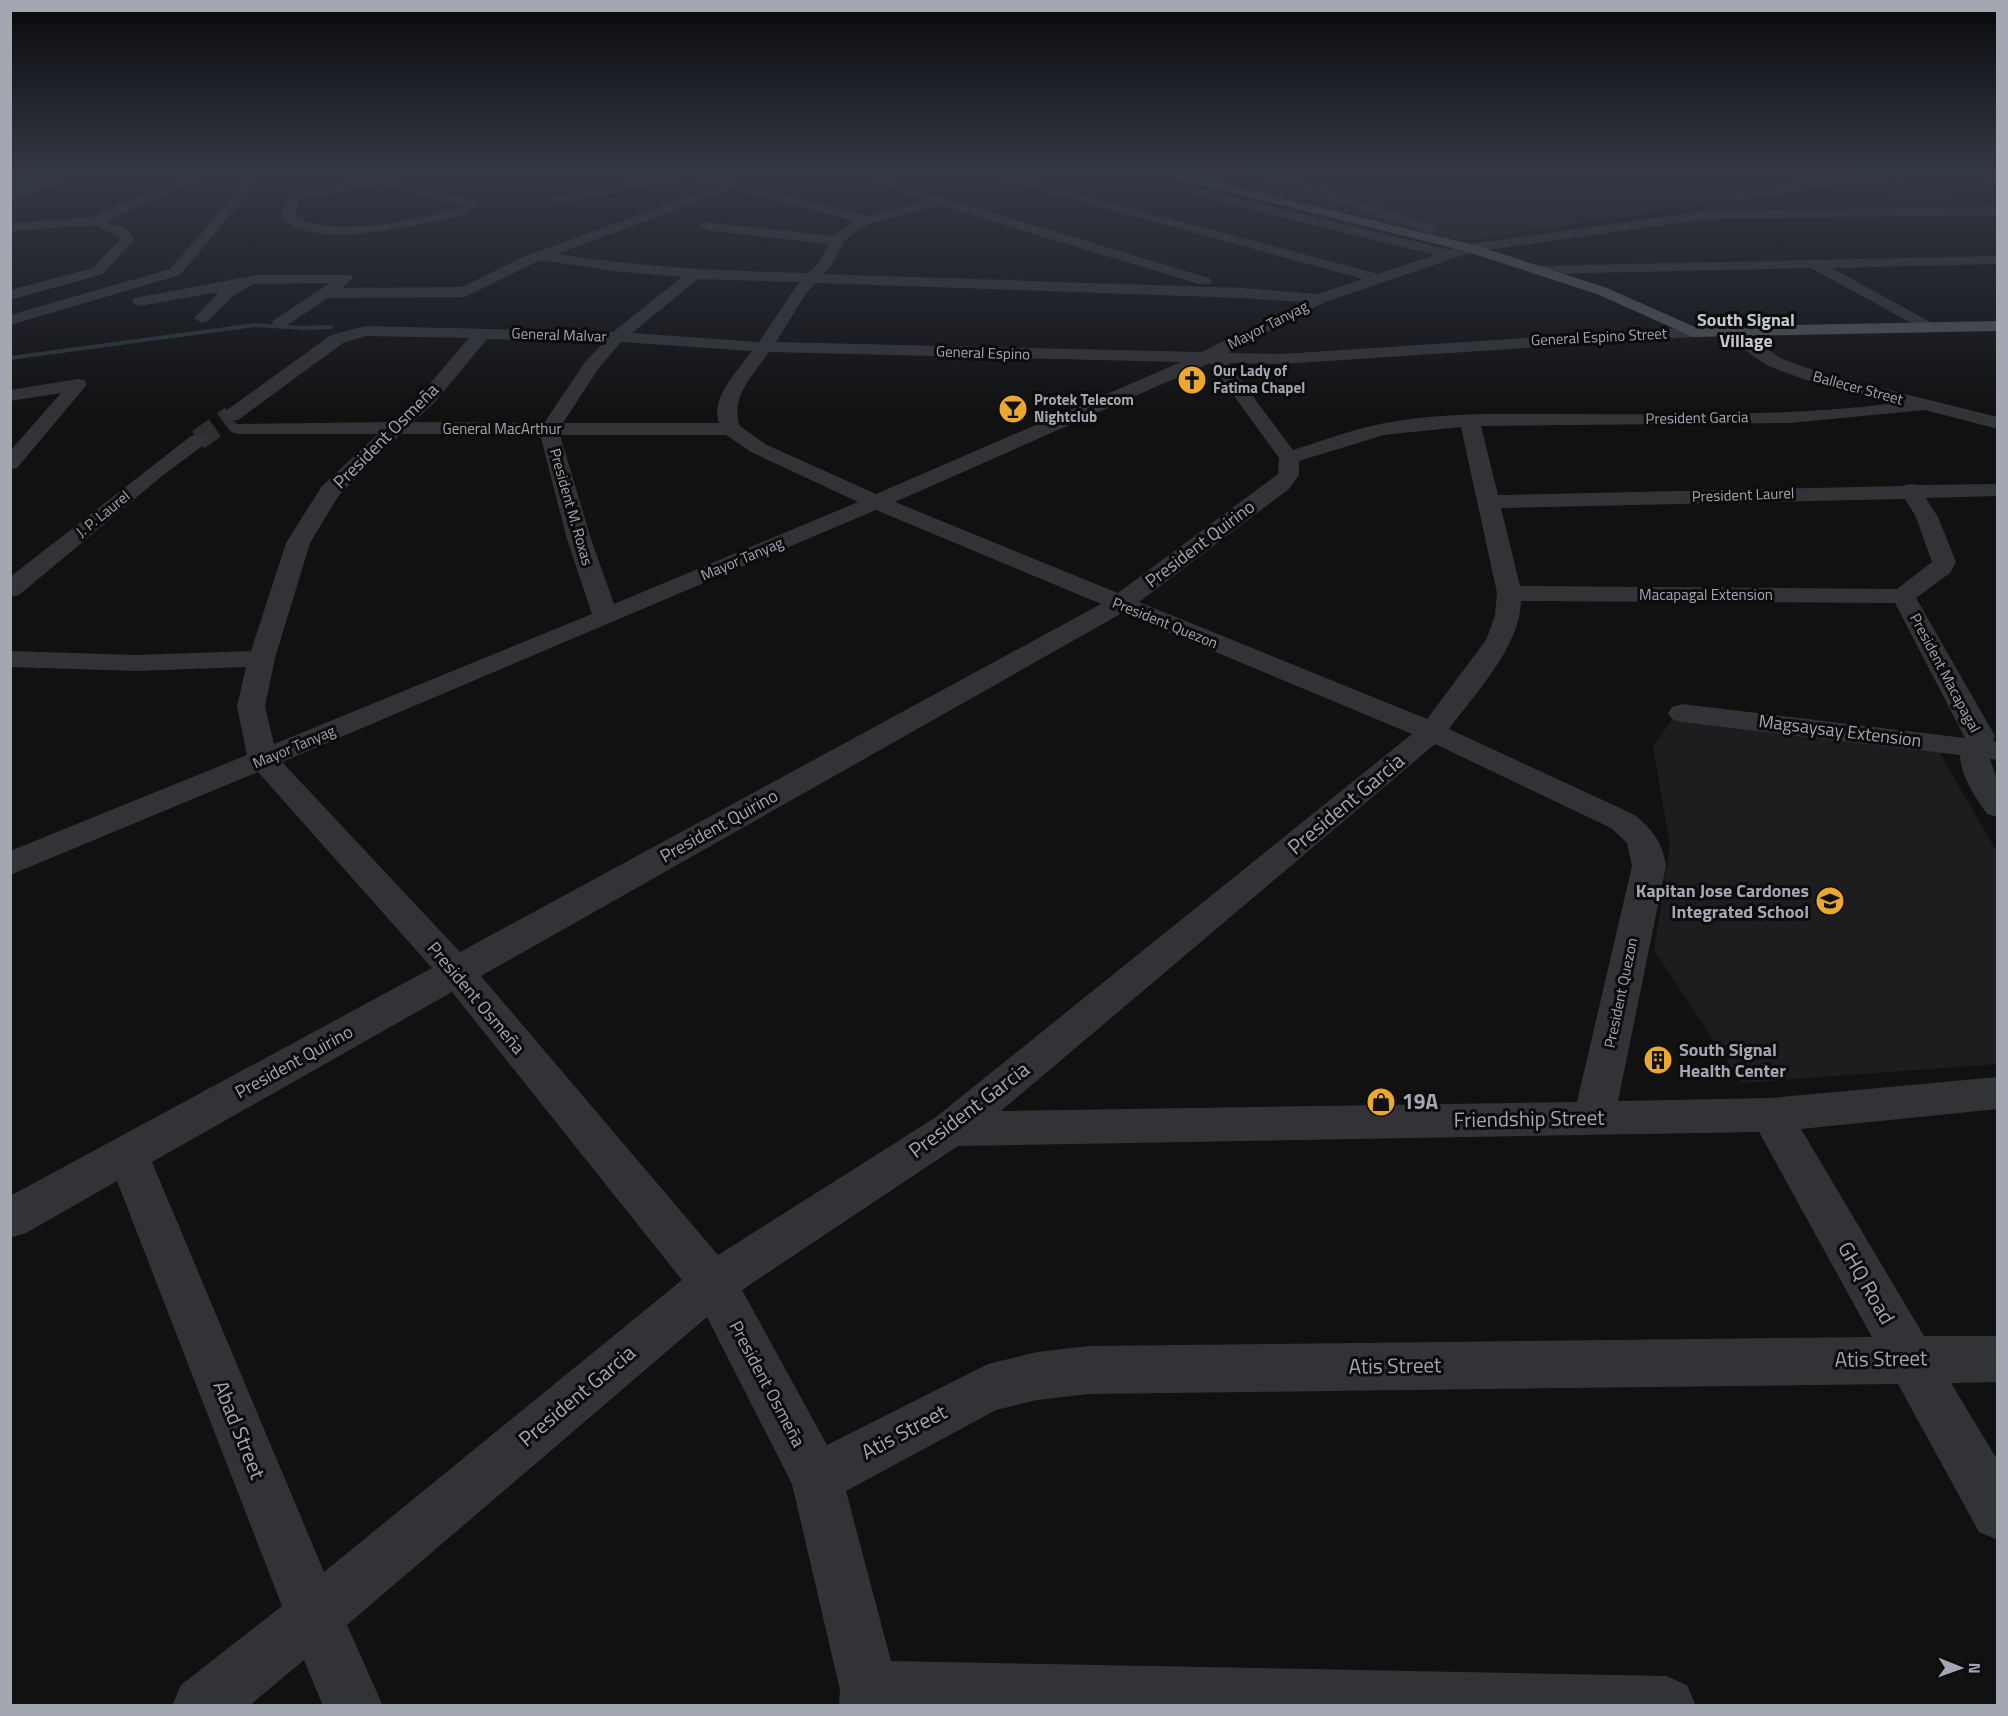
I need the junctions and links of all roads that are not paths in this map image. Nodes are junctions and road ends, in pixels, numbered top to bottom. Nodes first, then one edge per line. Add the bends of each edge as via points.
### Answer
1 (116, 252) edge
2 (192, 252) edge
3 (551, 252) edge
4 (831, 252) edge
5 (1109, 252) edge
6 (1278, 252) edge
7 (1441, 252) edge
8 (1481, 252) edge
9 (540, 256) junction
10 (1998, 260) edge
11 (1811, 263) junction
12 (1541, 270) junction
13 (476, 271) dead end
14 (508, 271) junction
15 (695, 274) junction
16 (813, 278) junction
17 (1378, 279) junction
18 (236, 284) junction
19 (323, 293) junction
20 (1243, 293) junction
21 (10, 295) edge
22 (1319, 299) junction
23 (58, 308) junction
24 (202, 318) dead end
25 (10, 320) edge
26 (280, 323) dead end
27 (1926, 326) junction
28 (1998, 326) edge
29 (1729, 331) junction
30 (1694, 332) junction
31 (483, 333) junction
32 (616, 337) junction
33 (764, 347) junction
34 (1209, 359) junction
35 (10, 396) edge
36 (1924, 405) junction
37 (235, 422) joint
38 (1470, 422) junction
39 (1998, 423) edge
40 (395, 429) junction
41 (549, 429) junction
42 (730, 429) junction
43 (198, 440) tunnel mouth
44 (1289, 458) junction
45 (10, 464) edge
46 (1910, 490) junction
47 (1998, 490) edge
48 (876, 502) junction
49 (1489, 502) junction
50 (10, 590) edge
51 (1509, 593) junction
52 (1903, 596) junction
53 (1120, 604) junction
54 (606, 617) junction
55 (262, 658) junction
56 (10, 659) edge
57 (1682, 713) dead end
58 (1432, 732) junction
59 (1986, 749) edge
60 (263, 760) junction
61 (1998, 807) edge
62 (10, 864) edge
63 (457, 972) junction
64 (1998, 1094) edge
65 (1771, 1115) junction
66 (1594, 1118) junction
67 (951, 1129) junction
68 (127, 1153) junction
69 (10, 1219) edge
70 (713, 1283) junction
71 (1910, 1359) junction
72 (1998, 1359) edge
73 (817, 1479) junction
74 (1998, 1513) edge
75 (314, 1616) junction
76 (869, 1698) edge
77 (202, 1706) edge
78 (353, 1706) edge
79 (1666, 1706) edge

1 - 21 street via 102,268 76,279
2 - 23 street via 175,272
3 - 9 street
4 - 16 street
5 - 20 street
6 - 17 street
7 - 17 street, Mayor Tanyag
8 - 12 main road
9 - 14 street
9 - 15 street
10 - 11 street
11 - 12 street
11 - 27 street
12 - 30 main road via 1621,298
13 - 14 street
14 - 19 street via 474,290 455,294
15 - 16 street
15 - 32 street, President M. Roxas
16 - 20 street
16 - 33 street via 801,289
17 - 22 street, Mayor Tanyag
18 - 19 street via 257,279 350,275
18 - 23 street via 92,308
18 - 24 street
19 - 26 street
20 - 22 street
22 - 34 street, Mayor Tanyag
23 - 25 street
27 - 28 main road, General Espino Street
27 - 29 main road, General Espino Street
29 - 30 main road, General Espino Street
29 - 36 street, Ballecer Street via 1774,362 1818,378
30 - 34 street, General Espino Street via 1306,358
31 - 32 street, General Malvar
31 - 37 street, General Malvar via 354,332 338,339
31 - 40 street, President Osmeña via 428,398
32 - 33 street, General Malvar
32 - 41 street, President M. Roxas via 591,366
33 - 34 street, General Espino
33 - 42 street via 732,392 727,407
34 - 44 street
34 - 48 street, Mayor Tanyag
35 - 45 street via 78,384
36 - 38 street, President Garcia via 1730,419
36 - 39 street, Ballecer Street
37 - 40 street, General MacArthur
38 - 44 street, President Garcia via 1385,429
38 - 49 street, President Garcia
40 - 41 street, General MacArthur
40 - 55 street, President Osmeña via 330,491 298,543
41 - 42 street, General MacArthur
41 - 54 street, President M. Roxas via 579,539
42 - 48 street, President Quezon via 758,448
43 - 50 street, J. P. Laurel
44 - 53 street, President Quirino via 1288,475 1281,484
46 - 47 street, President Laurel
46 - 49 street, President Laurel
46 - 52 street, President Macapagal via 1927,517 1944,562 1942,568
48 - 53 street, President Quezon
48 - 54 street, Mayor Tanyag
49 - 51 street, President Garcia
51 - 52 street, Macapagal Extension
51 - 58 street, President Garcia via 1508,616 1499,641
52 - 59 street, President Macapagal
53 - 58 street, President Quezon
53 - 63 street, President Quirino
54 - 60 street, Mayor Tanyag
55 - 56 street via 122,664
55 - 60 street, President Osmeña via 251,706
57 - 59 street, Magsaysay Extension
58 - 66 street, President Quezon via 1622,821 1648,849 1649,866
58 - 67 street, President Garcia
59 - 61 street, President Macapagal via 1974,768
60 - 62 street, Mayor Tanyag
60 - 63 street, President Osmeña
63 - 68 street, President Quirino
63 - 70 street, President Osmeña
64 - 65 street, Friendship Street
65 - 66 street, Friendship Street
65 - 71 street, GHQ Road
66 - 67 street, Friendship Street
67 - 70 street, President Garcia
68 - 69 street, President Quirino
68 - 75 street, Abad Street
70 - 73 street, President Osmeña
70 - 75 street, President Garcia
71 - 72 street, Atis Street
71 - 73 street, Atis Street via 1089,1370 1037,1376 988,1388
71 - 74 street, GHQ Road
73 - 76 street, President Osmeña
75 - 77 street, President Garcia
75 - 78 street, Abad Street
76 - 79 street

